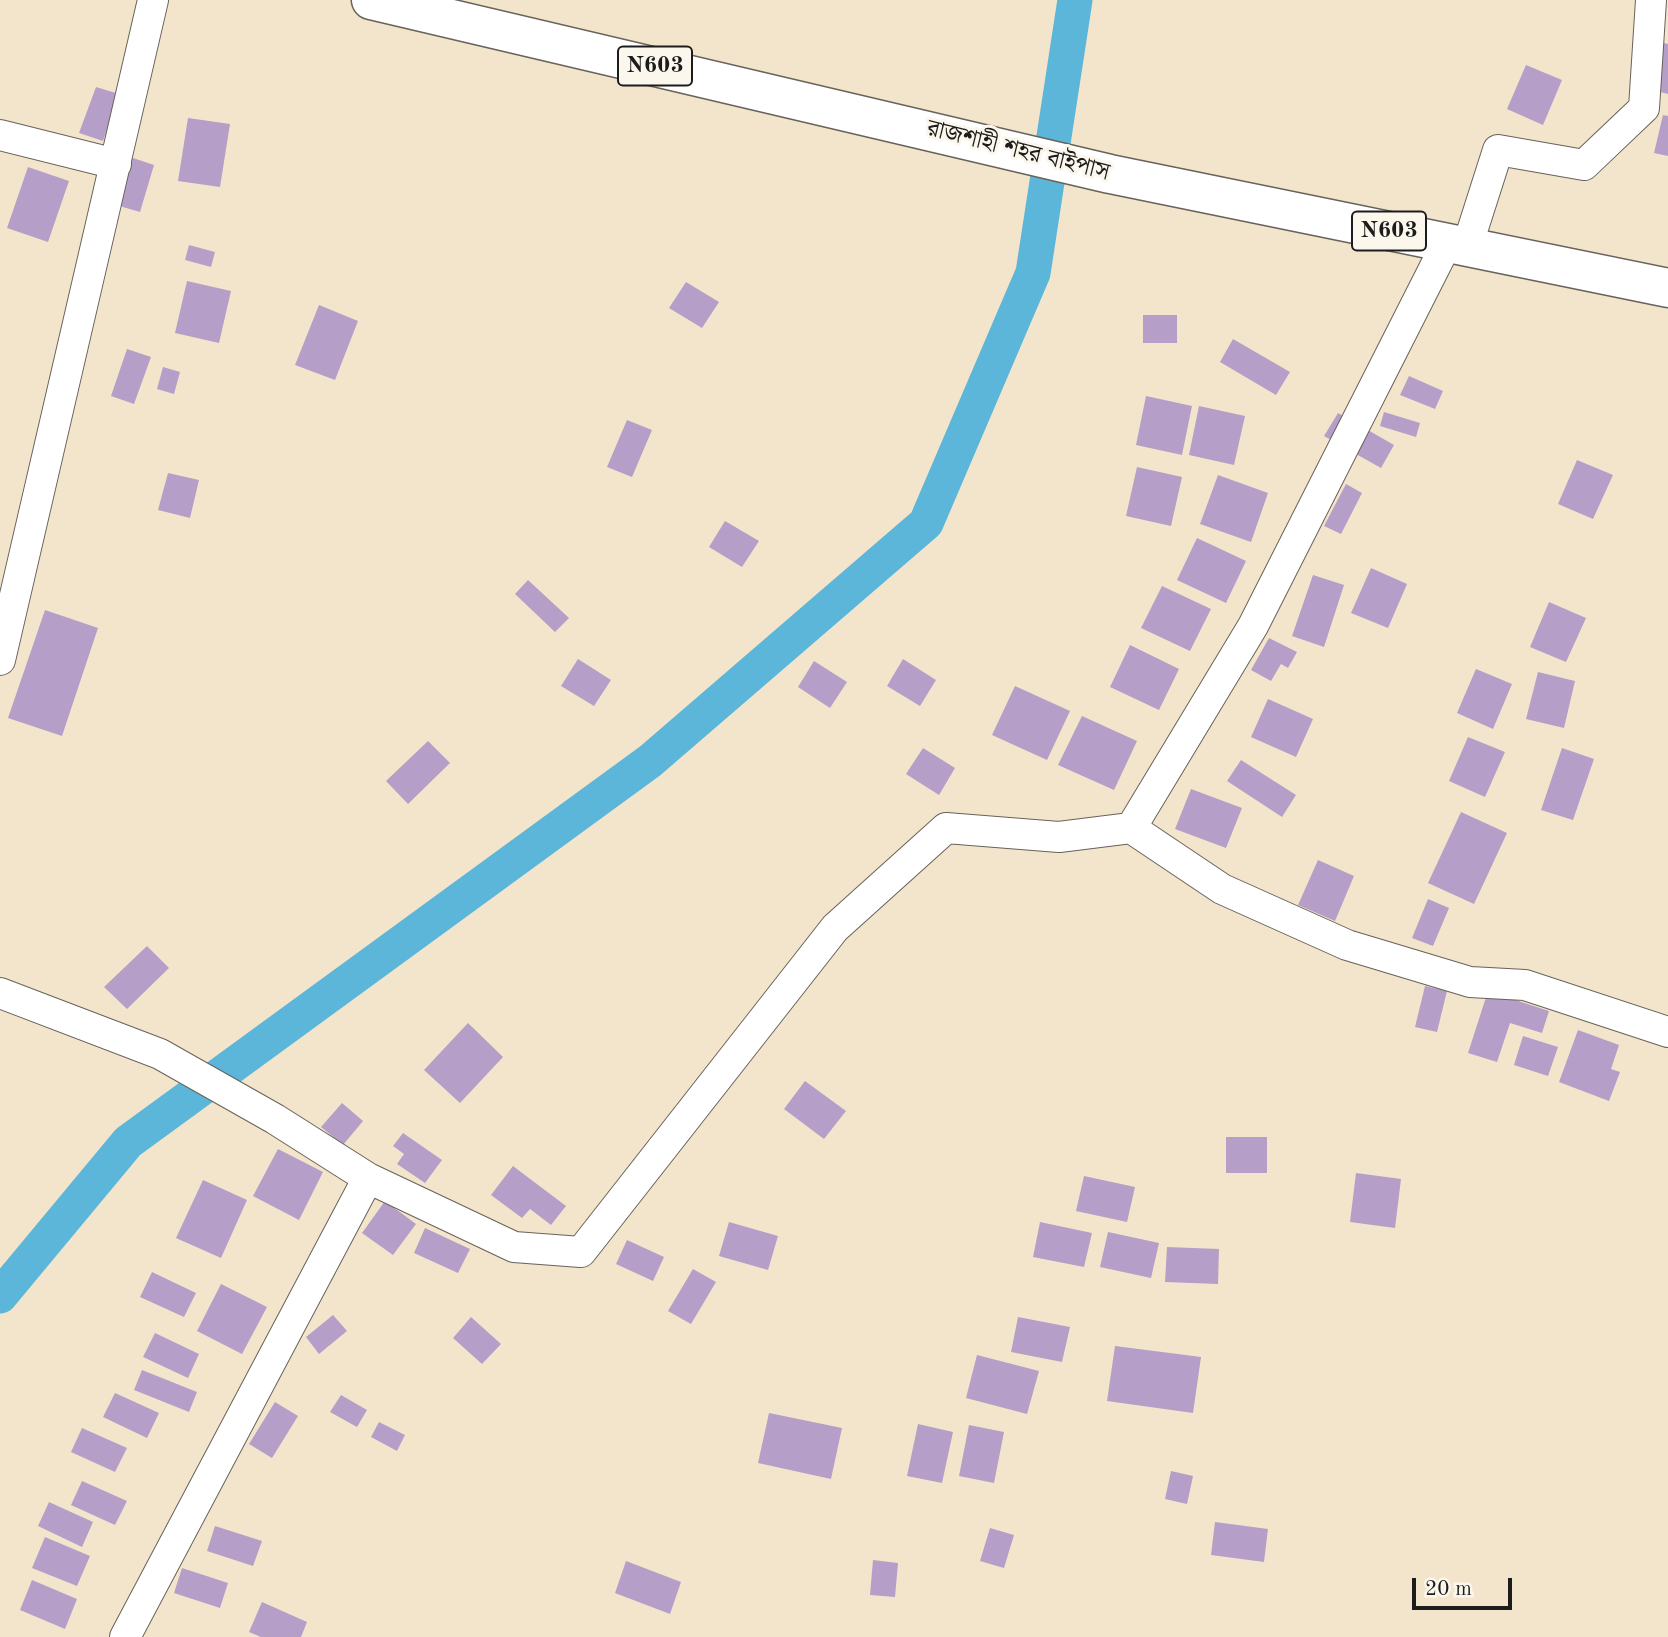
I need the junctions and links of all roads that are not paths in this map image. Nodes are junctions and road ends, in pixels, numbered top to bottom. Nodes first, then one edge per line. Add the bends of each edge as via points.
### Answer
1 (153, 0) edge
2 (371, 0) edge
3 (1651, 0) edge
4 (0, 135) edge
5 (116, 164) junction
6 (1457, 245) junction
7 (1668, 288) edge
8 (0, 660) edge
9 (1130, 828) junction
10 (0, 993) edge
11 (1668, 1032) edge
12 (368, 1178) junction
13 (125, 1637) edge

1 - 5 street
2 - 6 highway, রাজশাহী শহর বাইপাস / N603 via 1110,174
3 - 6 street via 1644,108 1584,164 1498,150
4 - 5 street
5 - 8 street
6 - 7 highway, রাজশাহী শহর বাইপাস / N603
6 - 9 street via 1254,626
9 - 11 street via 1222,889 1347,945 1470,982 1525,985
9 - 12 street via 1059,836 946,828 835,928 582,1252 514,1247
10 - 12 street via 160,1054
12 - 13 street

